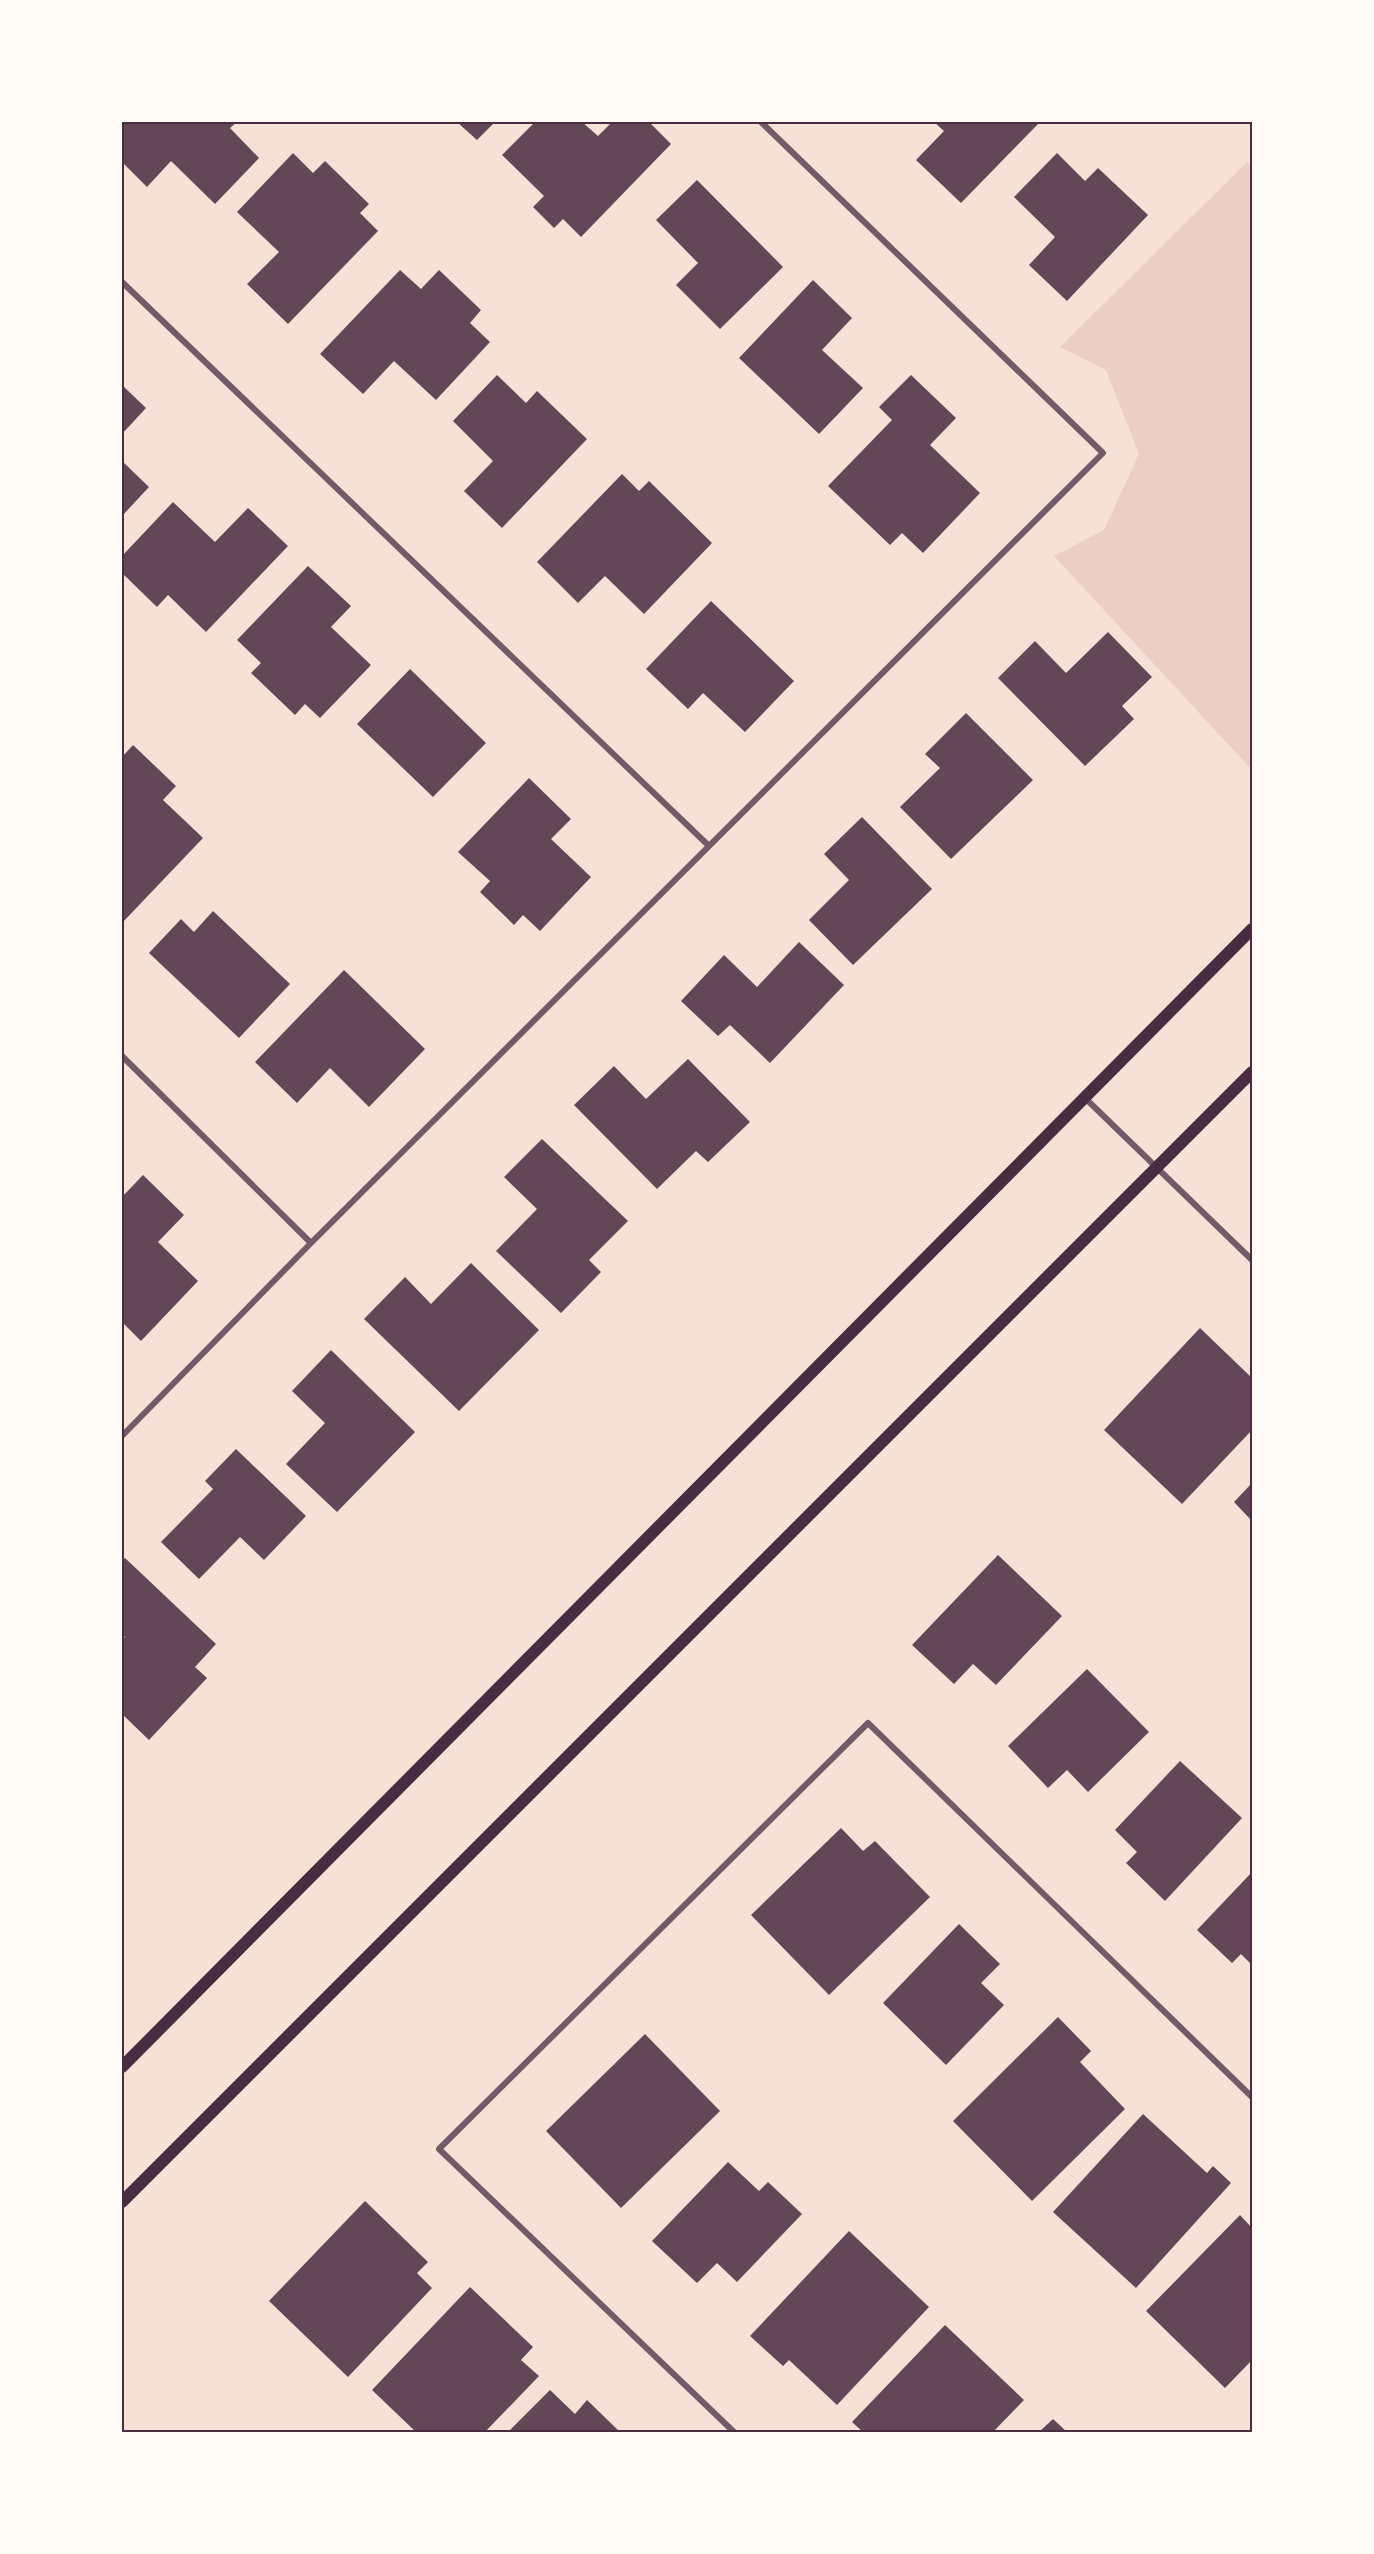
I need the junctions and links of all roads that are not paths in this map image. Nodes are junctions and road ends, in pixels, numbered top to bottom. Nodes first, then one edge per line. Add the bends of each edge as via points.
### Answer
1 (761, 122) edge
2 (122, 282) edge
3 (708, 845) junction
4 (1252, 929) edge
5 (122, 1056) edge
6 (1252, 1072) edge
7 (1085, 1097) junction
8 (1157, 1167) junction
9 (311, 1243) junction
10 (1252, 1260) edge
11 (122, 1436) edge
12 (122, 2067) edge
13 (1252, 2097) edge
14 (122, 2202) edge
15 (734, 2433) edge

1 - 3 street via 1103,453
2 - 3 street
3 - 9 street
4 - 7 main road
5 - 9 street
6 - 8 main road
7 - 8 street
7 - 12 main road
8 - 10 street
8 - 14 main road
9 - 11 street
13 - 15 street via 868,1722 439,2150

